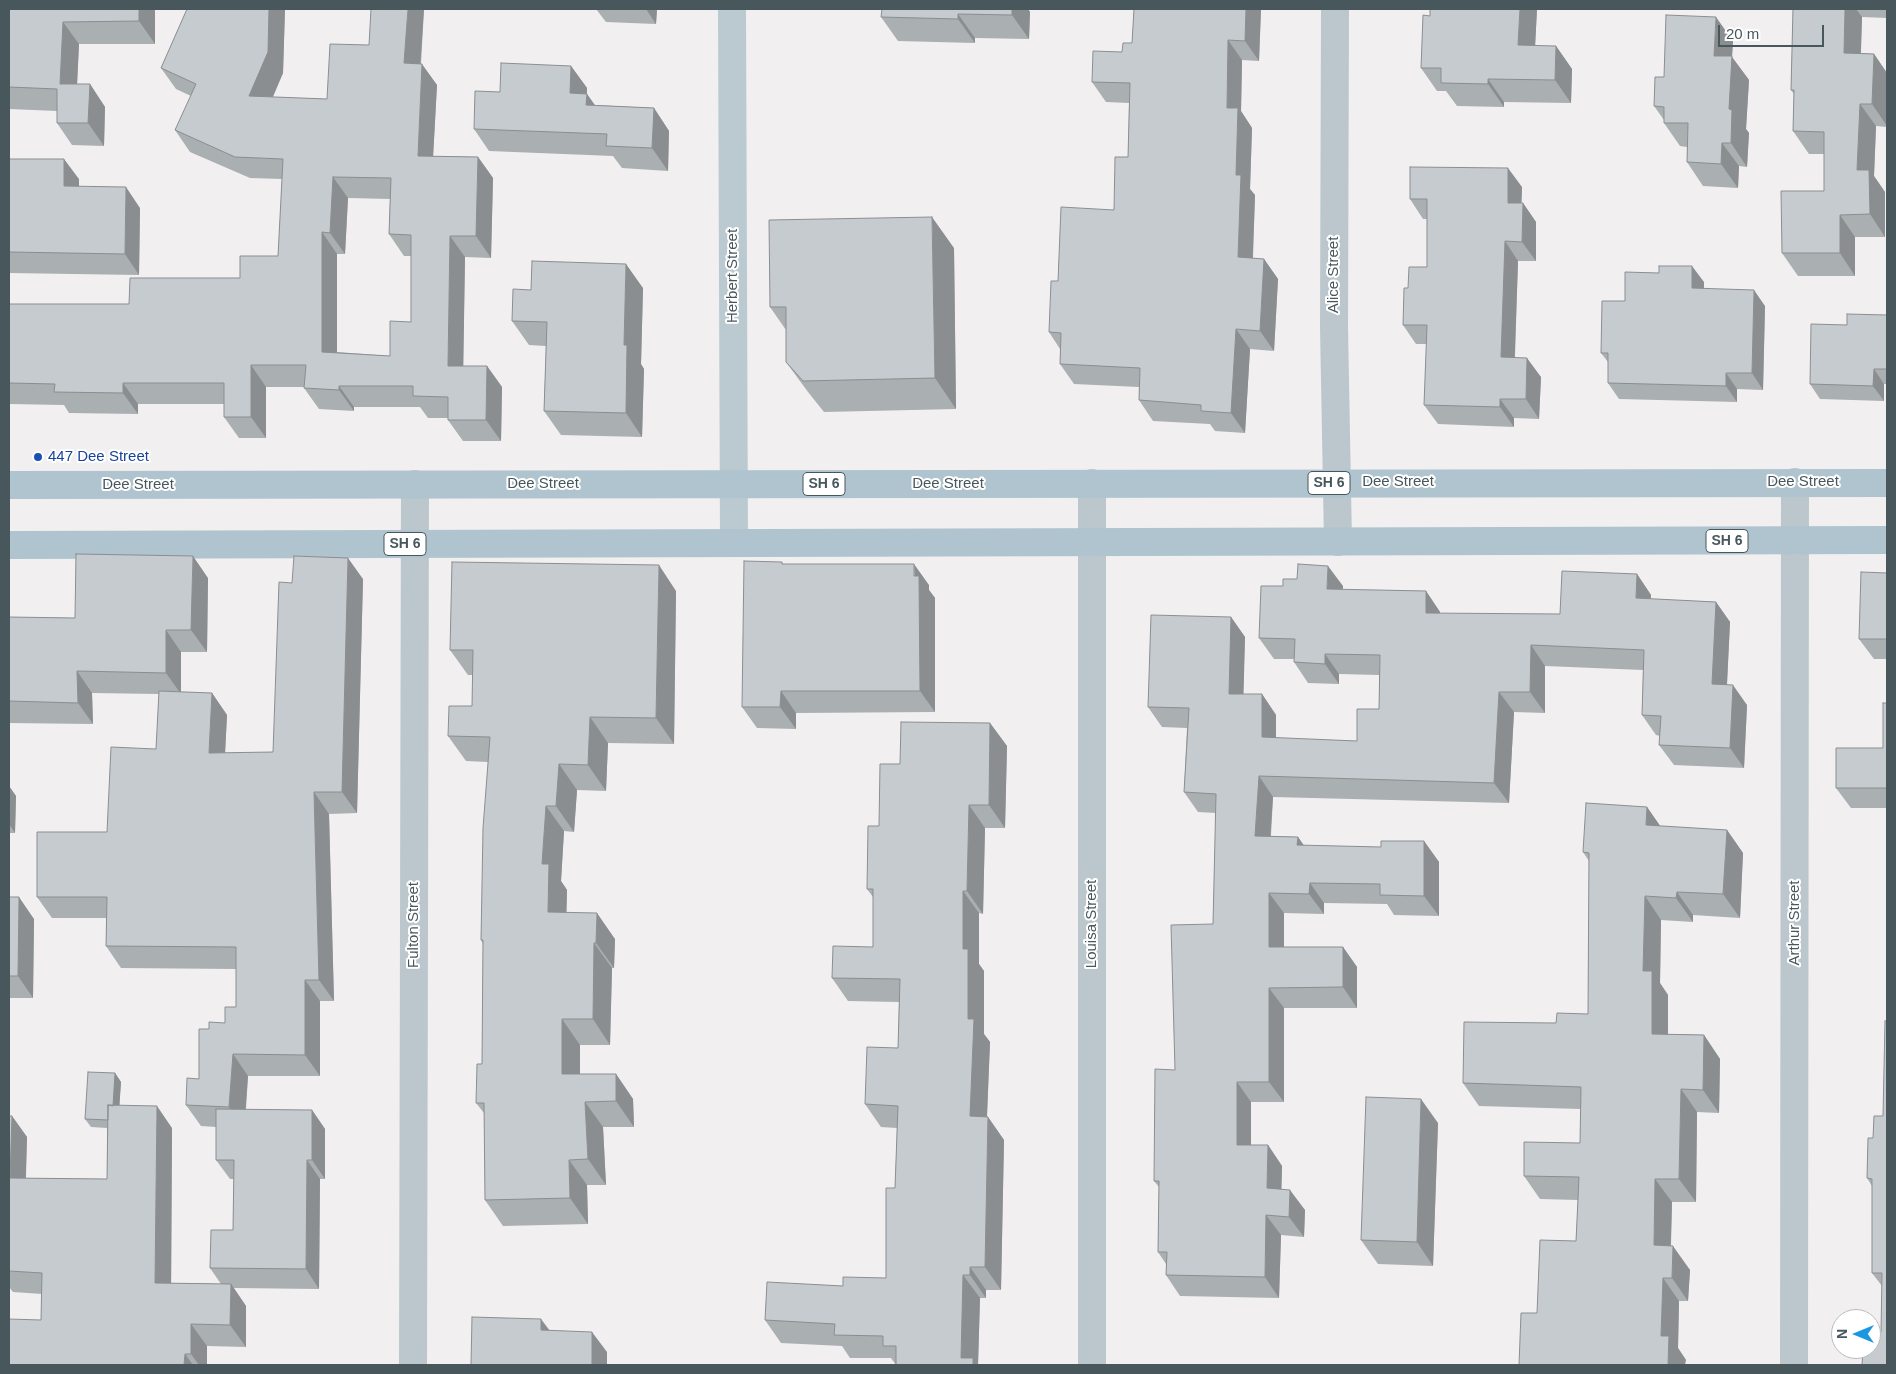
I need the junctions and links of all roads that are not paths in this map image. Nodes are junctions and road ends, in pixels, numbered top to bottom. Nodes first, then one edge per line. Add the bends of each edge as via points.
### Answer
1 (732, 9) edge
2 (1335, 9) edge
3 (1338, 482) junction
4 (1795, 482) junction
5 (1092, 483) junction
6 (1887, 483) edge
7 (415, 484) junction
8 (733, 484) junction
9 (9, 485) edge
10 (1795, 540) junction
11 (1887, 540) edge
12 (1093, 541) junction
13 (1338, 542) junction
14 (734, 543) junction
15 (415, 544) junction
16 (9, 545) edge
17 (413, 1365) edge
18 (1092, 1365) edge
19 (1794, 1365) edge

1 - 8 main road, Herbert Street
2 - 3 street, Alice Street via 1334,327
3 - 4 main road, Dee Street / SH 6
3 - 5 main road, Dee Street / SH 6
3 - 13 street, Alice Street
4 - 6 main road, Dee Street / SH 6
4 - 10 street, Arthur Street
5 - 8 main road, Dee Street / SH 6
5 - 12 street, Louisa Street
7 - 8 main road, Dee Street / SH 6
7 - 9 main road, Dee Street / SH 6
7 - 15 street, Fulton Street
8 - 14 main road, Herbert Street
10 - 11 main road, SH 6
10 - 13 main road, SH 6
10 - 19 street, Arthur Street
12 - 13 main road, SH 6
12 - 14 main road, SH 6
12 - 18 street, Louisa Street
14 - 15 main road, SH 6
15 - 16 main road, SH 6
15 - 17 street, Fulton Street

